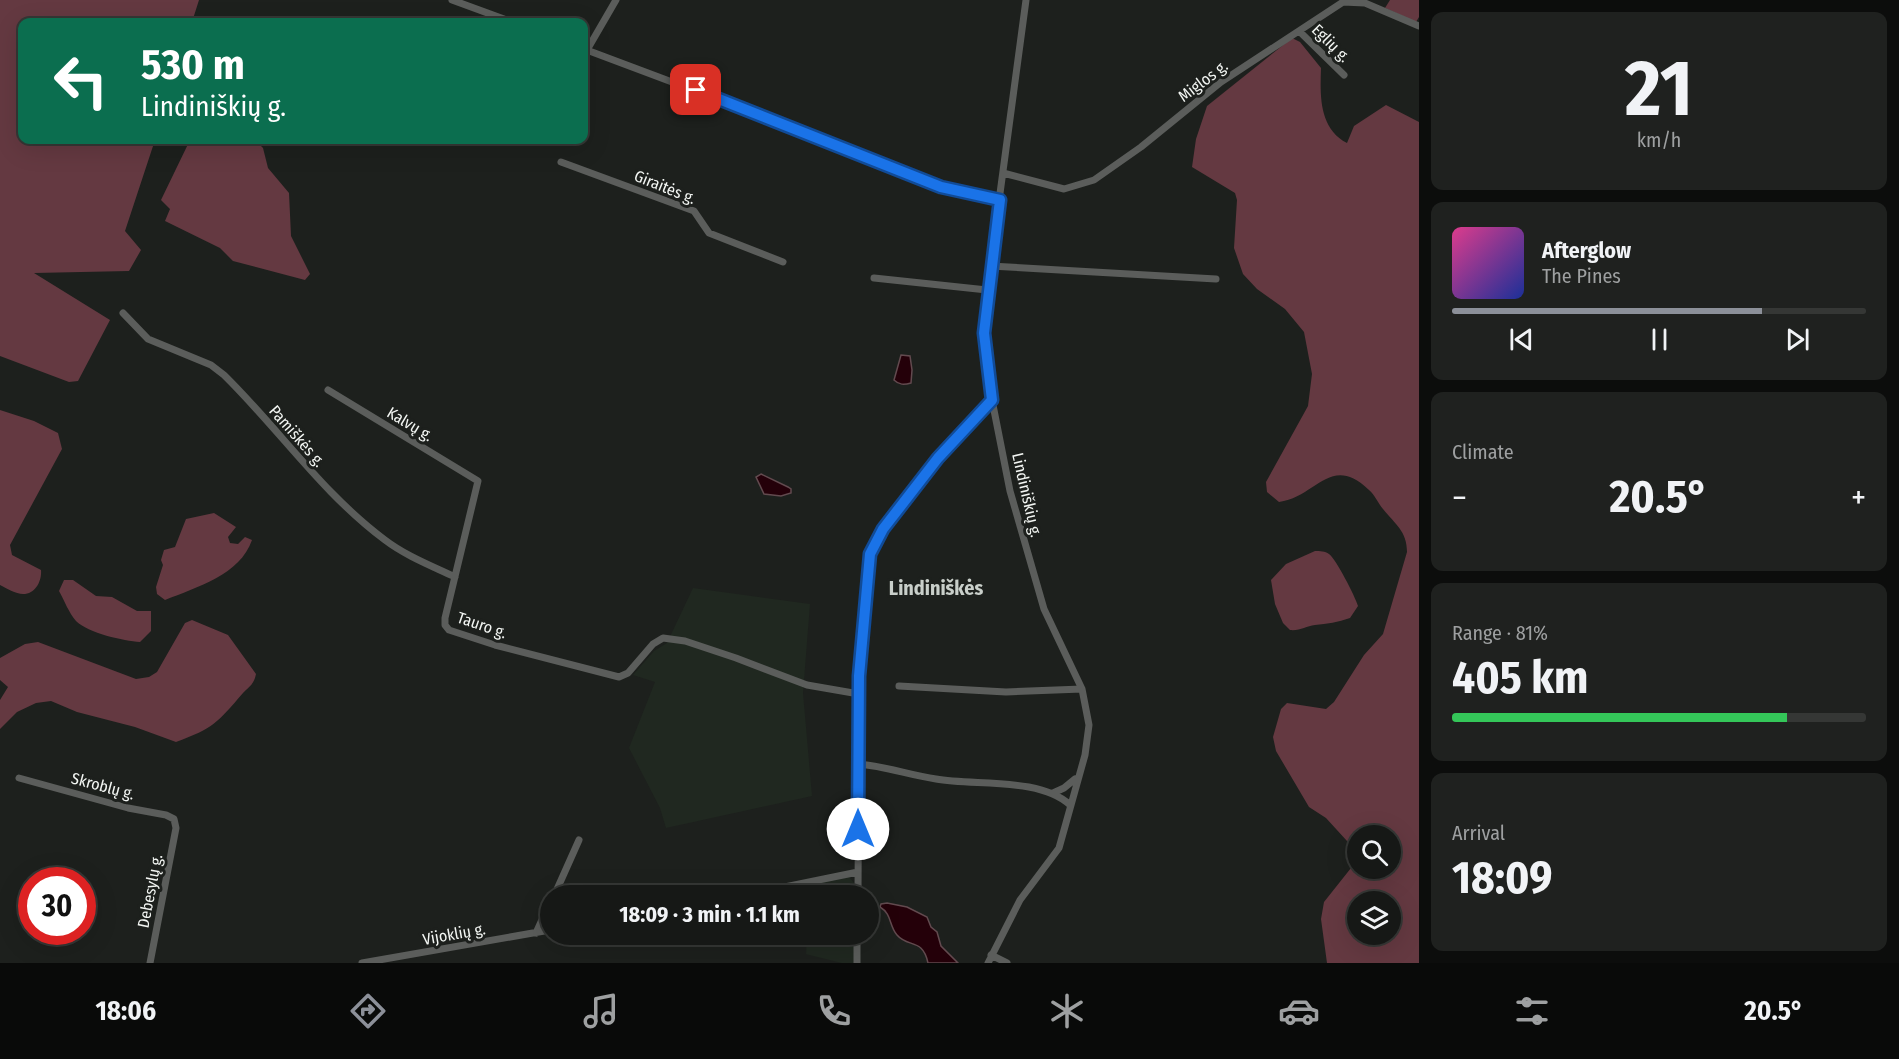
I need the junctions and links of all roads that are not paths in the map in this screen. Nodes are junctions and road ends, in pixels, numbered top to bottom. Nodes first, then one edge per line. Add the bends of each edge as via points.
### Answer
1 (452, 0) edge
2 (616, 0) edge
3 (1026, 0) edge
4 (1342, 1) edge
5 (501, 18) edge
6 (1419, 26) edge
7 (1299, 31) junction
8 (588, 44) edge
9 (588, 50) edge
10 (1344, 75) dead end
11 (561, 162) dead end
12 (1003, 173) junction
13 (1000, 200) junction
14 (783, 262) dead end
15 (990, 266) junction
16 (874, 278) dead end
17 (1215, 279) dead end
18 (987, 290) junction
19 (123, 313) dead end
20 (328, 390) dead end
21 (992, 400) junction
22 (478, 481) joint
23 (455, 577) junction
24 (899, 686) dead end
25 (1082, 688) junction
26 (859, 694) junction
27 (858, 764) junction
28 (1077, 777) junction
29 (19, 778) dead end
30 (1053, 793) junction
31 (1071, 805) junction
32 (177, 823) joint
33 (579, 840) dead end
34 (858, 872) junction
35 (559, 885) edge
36 (794, 885) edge
37 (858, 885) edge
38 (540, 924) edge
39 (540, 932) edge
40 (536, 933) junction
41 (858, 945) edge
42 (989, 959) edge
43 (150, 963) edge
44 (362, 963) edge
45 (857, 963) edge
46 (1007, 963) edge

1 - 5 street
2 - 8 street
3 - 12 street, Lindiniškių g.
4 - 6 street, Miglos g. via 1365,3
4 - 7 street, Miglos g.
7 - 10 street, Eglių g.
7 - 12 street, Miglos g. via 1221,82 1094,180 1064,189
9 - 13 street via 941,187
11 - 14 street, Giraitės g. via 694,211 709,233
12 - 13 street, Lindiniškių g.
13 - 15 street, Lindiniškių g.
15 - 17 street
15 - 18 street, Lindiniškių g.
16 - 18 street
18 - 21 street, Lindiniškių g. via 984,333
19 - 23 street, Pamiškės g. via 148,339 224,375 346,507 388,542
20 - 22 street, Kalvų g.
21 - 25 street, Lindiniškių g. via 1016,513 1044,609
21 - 26 street via 938,458 873,545 867,567
22 - 23 street, Tauro g.
23 - 26 street, Tauro g. via 445,625 449,630 495,645 620,677 628,674 663,638 736,657 807,685
24 - 25 street via 1006,692
25 - 28 street, Lindiniškių g. via 1089,725
26 - 27 street
27 - 30 street via 936,780
27 - 34 street
28 - 30 street
28 - 31 street, Lindiniškių g.
29 - 32 street, Skroblų g. via 166,815
30 - 31 street
31 - 42 street, Lindiniškių g. via 1059,848 1020,900
32 - 43 street, Debesylų g.
33 - 35 street
34 - 36 street
34 - 37 street
38 - 40 street
39 - 40 street, Vijoklių g.
40 - 44 street, Vijoklių g.
41 - 45 street
42 - 46 street

